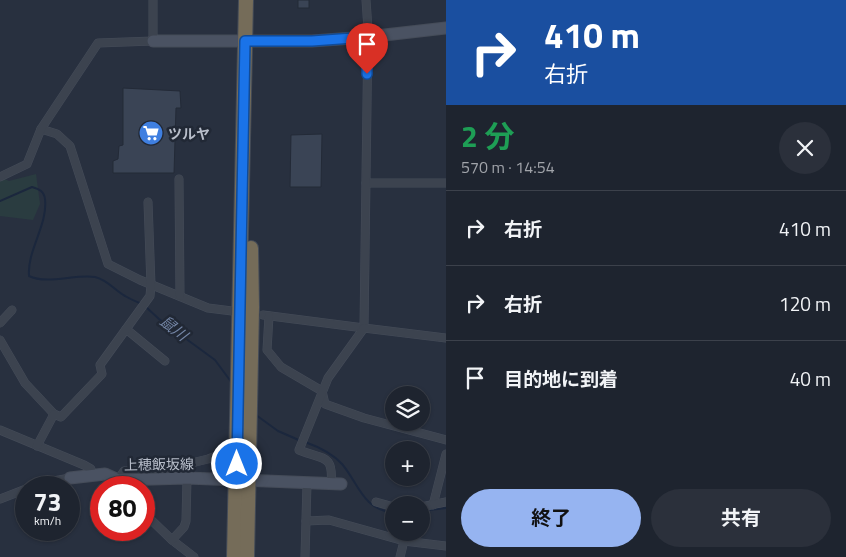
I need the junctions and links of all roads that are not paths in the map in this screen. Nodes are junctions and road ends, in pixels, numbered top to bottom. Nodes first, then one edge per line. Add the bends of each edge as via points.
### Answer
1 (154, 0) edge
2 (246, 0) edge
3 (252, 0) edge
4 (366, 0) edge
5 (446, 28) edge
6 (367, 37) junction
7 (153, 41) junction
8 (248, 41) junction
9 (41, 129) junction
10 (0, 177) edge
11 (179, 180) dead end
12 (366, 183) junction
13 (446, 183) edge
14 (148, 202) dead end
15 (151, 285) junction
16 (180, 296) junction
17 (12, 310) dead end
18 (232, 311) dead end
19 (0, 323) edge
20 (364, 328) junction
21 (126, 329) junction
22 (446, 338) edge
23 (0, 340) edge
24 (165, 360) dead end
25 (322, 391) junction
26 (54, 414) junction
27 (0, 430) edge
28 (446, 440) edge
29 (37, 446) junction
30 (224, 453) dead end
31 (446, 454) edge
32 (91, 474) junction
33 (80, 476) edge
34 (108, 476) edge
35 (122, 476) edge
36 (186, 478) junction
37 (242, 480) junction
38 (155, 481) edge
39 (307, 483) junction
40 (336, 484) joint
41 (15, 493) edge
42 (0, 499) edge
43 (376, 502) dead end
44 (446, 502) edge
45 (385, 504) edge
46 (434, 504) junction
47 (430, 505) edge
48 (306, 521) junction
49 (155, 524) edge
50 (385, 536) edge
51 (172, 540) junction
52 (404, 541) joint
53 (446, 546) edge
54 (194, 557) edge
55 (234, 557) edge
56 (247, 557) edge
57 (305, 557) edge
58 (400, 557) edge

1 - 7 street
2 - 8 highway
3 - 8 highway
4 - 6 street
5 - 6 street
6 - 8 street
6 - 12 street
7 - 8 street
7 - 9 street via 98,43
8 - 37 highway
9 - 10 street via 27,164
9 - 15 street via 57,134 70,146 108,264
11 - 16 street
12 - 13 street
12 - 20 street
14 - 15 street
15 - 16 street
15 - 21 street via 150,296
16 - 18 street via 208,308
17 - 19 street
20 - 22 street
20 - 25 street
20 - 25 street via 266,316 268,350 282,367
21 - 24 street
21 - 26 street via 100,366 102,374 61,417
23 - 26 street via 25,382
25 - 28 street via 325,404
25 - 40 street via 299,450 330,463
26 - 29 street
27 - 29 street
29 - 32 street via 84,465 91,469
30 - 35 street via 159,471 124,471
31 - 46 street
32 - 33 street, 上穂飯坂線
32 - 34 street, 上穂飯坂線
36 - 37 street, 上穂飯坂線
36 - 38 street, 上穂飯坂線
36 - 51 street via 186,521
37 - 39 street, 上穂飯坂線
37 - 55 highway
37 - 56 highway
39 - 40 street, 上穂飯坂線
39 - 48 street
41 - 42 street
43 - 45 street
44 - 46 street
46 - 47 street
48 - 50 street via 328,520
48 - 57 street
49 - 51 street
51 - 54 street
52 - 53 street
52 - 58 street

